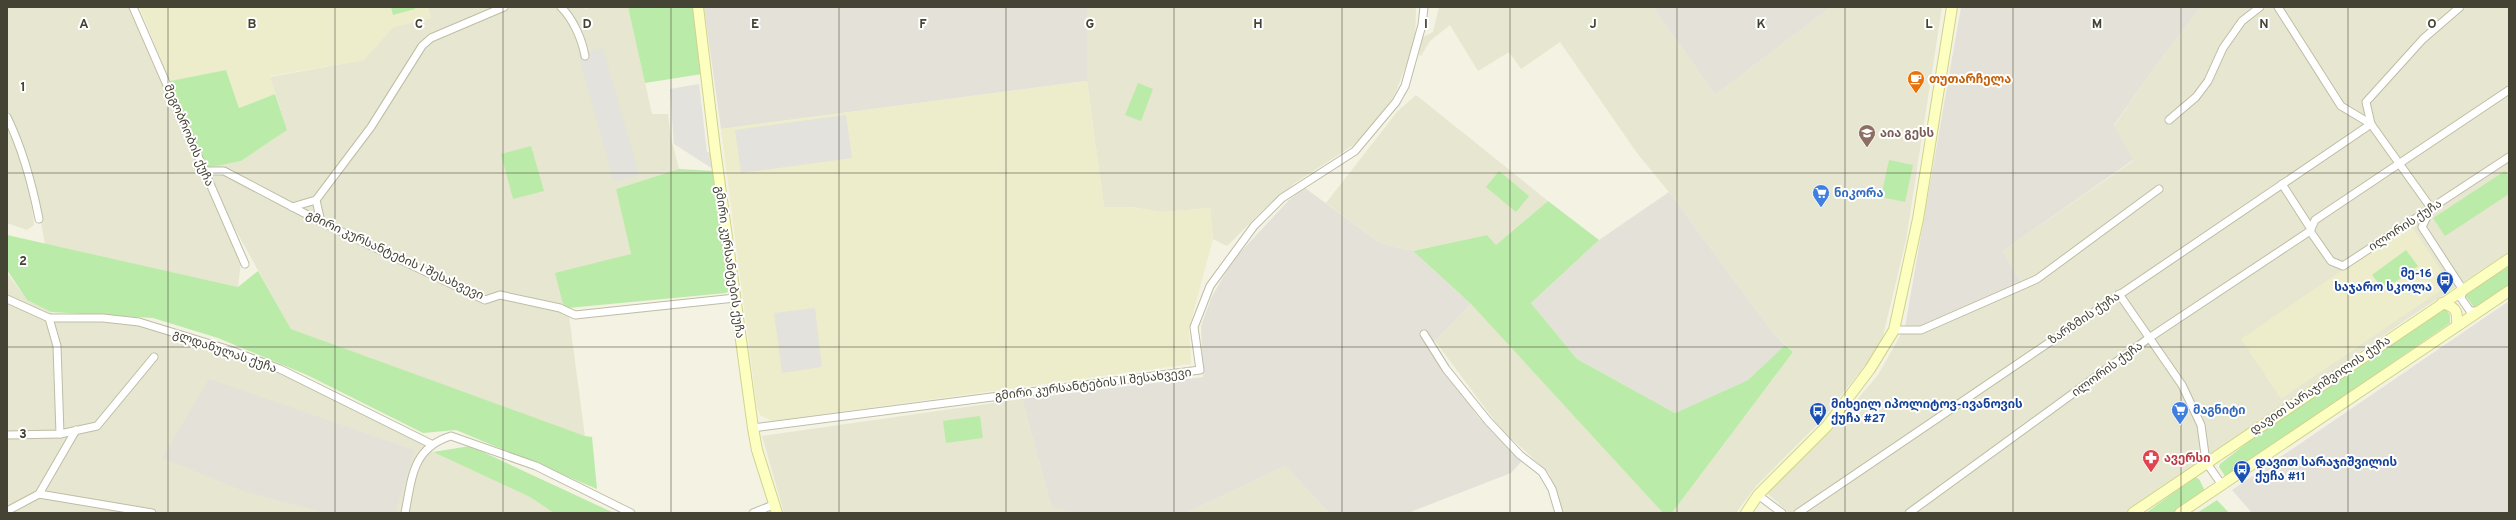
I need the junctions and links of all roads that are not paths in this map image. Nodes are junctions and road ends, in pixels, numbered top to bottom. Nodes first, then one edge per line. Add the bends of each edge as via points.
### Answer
1 (133, 7) edge
2 (504, 7) edge
3 (561, 7) edge
4 (698, 7) edge
5 (1424, 7) edge
6 (1952, 7) edge
7 (2260, 7) edge
8 (2278, 7) edge
9 (2460, 7) edge
10 (585, 56) dead end
11 (2509, 90) edge
12 (7, 117) edge
13 (2169, 120) dead end
14 (2371, 124) junction
15 (2509, 157) edge
16 (2400, 164) junction
17 (204, 170) junction
18 (2282, 184) junction
19 (2159, 189) dead end
20 (316, 200) junction
21 (292, 207) junction
22 (2431, 208) junction
23 (39, 219) dead end
24 (321, 222) junction
25 (2311, 230) junction
26 (2509, 259) edge
27 (245, 264) dead end
28 (2463, 290) junction
29 (2509, 291) edge
30 (2119, 294) junction
31 (735, 298) junction
32 (7, 299) edge
33 (2442, 303) junction
34 (2478, 311) junction
35 (49, 318) junction
36 (2458, 324) junction
37 (1894, 330) junction
38 (1424, 334) dead end
39 (2149, 338) junction
40 (154, 357) dead end
41 (753, 428) junction
42 (76, 430) junction
43 (60, 434) junction
44 (7, 435) edge
45 (432, 444) junction
46 (2206, 462) junction
47 (2222, 485) junction
48 (39, 494) junction
49 (1758, 494) junction
50 (775, 509) edge
51 (7, 511) edge
52 (152, 513) edge
53 (406, 513) edge
54 (631, 513) edge
55 (753, 513) edge
56 (1559, 513) edge
57 (1746, 513) edge
58 (1782, 513) edge
59 (1798, 513) edge
60 (1909, 513) edge
61 (2133, 513) edge
62 (2180, 513) edge

1 - 17 street, მეგობრობის ქუჩა
2 - 20 street via 431,38 422,46 371,127
3 - 10 street via 583,43
4 - 31 street, გმირი კურსანტების ქუჩა
5 - 41 street, გმირი კურსანტების II შესახვევი via 1422,25 1405,86 1396,102 1355,151 1282,198 1240,243 1210,286 1194,327 1200,370
6 - 37 street via 1918,219
7 - 13 street via 2242,21 2223,48 2208,81 2196,97
8 - 14 street via 2341,106
9 - 14 street via 2423,39 2366,102
11 - 16 street, ილორის ქუჩა
12 - 23 street via 18,139 31,177
14 - 16 street
14 - 18 street, ზარზმის ქუჩა
15 - 22 street, ილორის ქუჩა
16 - 22 street
16 - 25 street, ილორის ქუჩა via 2315,220
17 - 21 street, გმირი კურსანტების I შესახვევი via 224,171
17 - 27 street, მეგობრობის ქუჩა
18 - 25 street
18 - 30 street, ზარზმის ქუჩა
19 - 37 street via 2037,279 1921,330
20 - 21 street
20 - 24 street
21 - 24 street, გმირი კურსანტების I შესახვევი
22 - 25 street, ილორის ქუჩა via 2343,266 2331,261
22 - 28 street via 2422,227
24 - 31 street, გმირი კურსანტების I შესახვევი via 485,300 500,294 560,308 575,315
25 - 39 street, ილორის ქუჩა
26 - 28 street, დავით სარაჯიშვილის ქუჩა
28 - 33 street, დავით სარაჯიშვილის ქუჩა
28 - 34 street via 2461,298 2470,311
29 - 34 street
30 - 39 street
30 - 59 street, ზარზმის ქუჩა
31 - 41 street, გმირი კურსანტების ქუჩა
32 - 35 street, გლდანულას ქუჩა
33 - 36 street via 2453,306 2457,311
33 - 46 street, დავით სარაჯიშვილის ქუჩა
34 - 36 street
35 - 43 street via 57,346
35 - 45 street, გლდანულას ქუჩა via 103,318 139,322 230,350 280,369
36 - 47 street
37 - 49 street via 1870,369 1827,426
38 - 56 street via 1446,369 1488,421 1520,455 1542,472 1552,489
39 - 46 street via 2182,385 2201,425
39 - 60 street, ილორის ქუჩა
40 - 42 street via 97,426
41 - 50 street, გმირი კურსანტების ქუჩა
42 - 43 street
42 - 48 street
43 - 44 street
45 - 53 street via 422,453 413,476
45 - 54 street via 451,436 536,466
46 - 47 street
46 - 61 street, დავით სარაჯიშვილის ქუჩა
47 - 62 street
48 - 51 street
48 - 52 street
49 - 57 street
49 - 58 street
50 - 55 street

